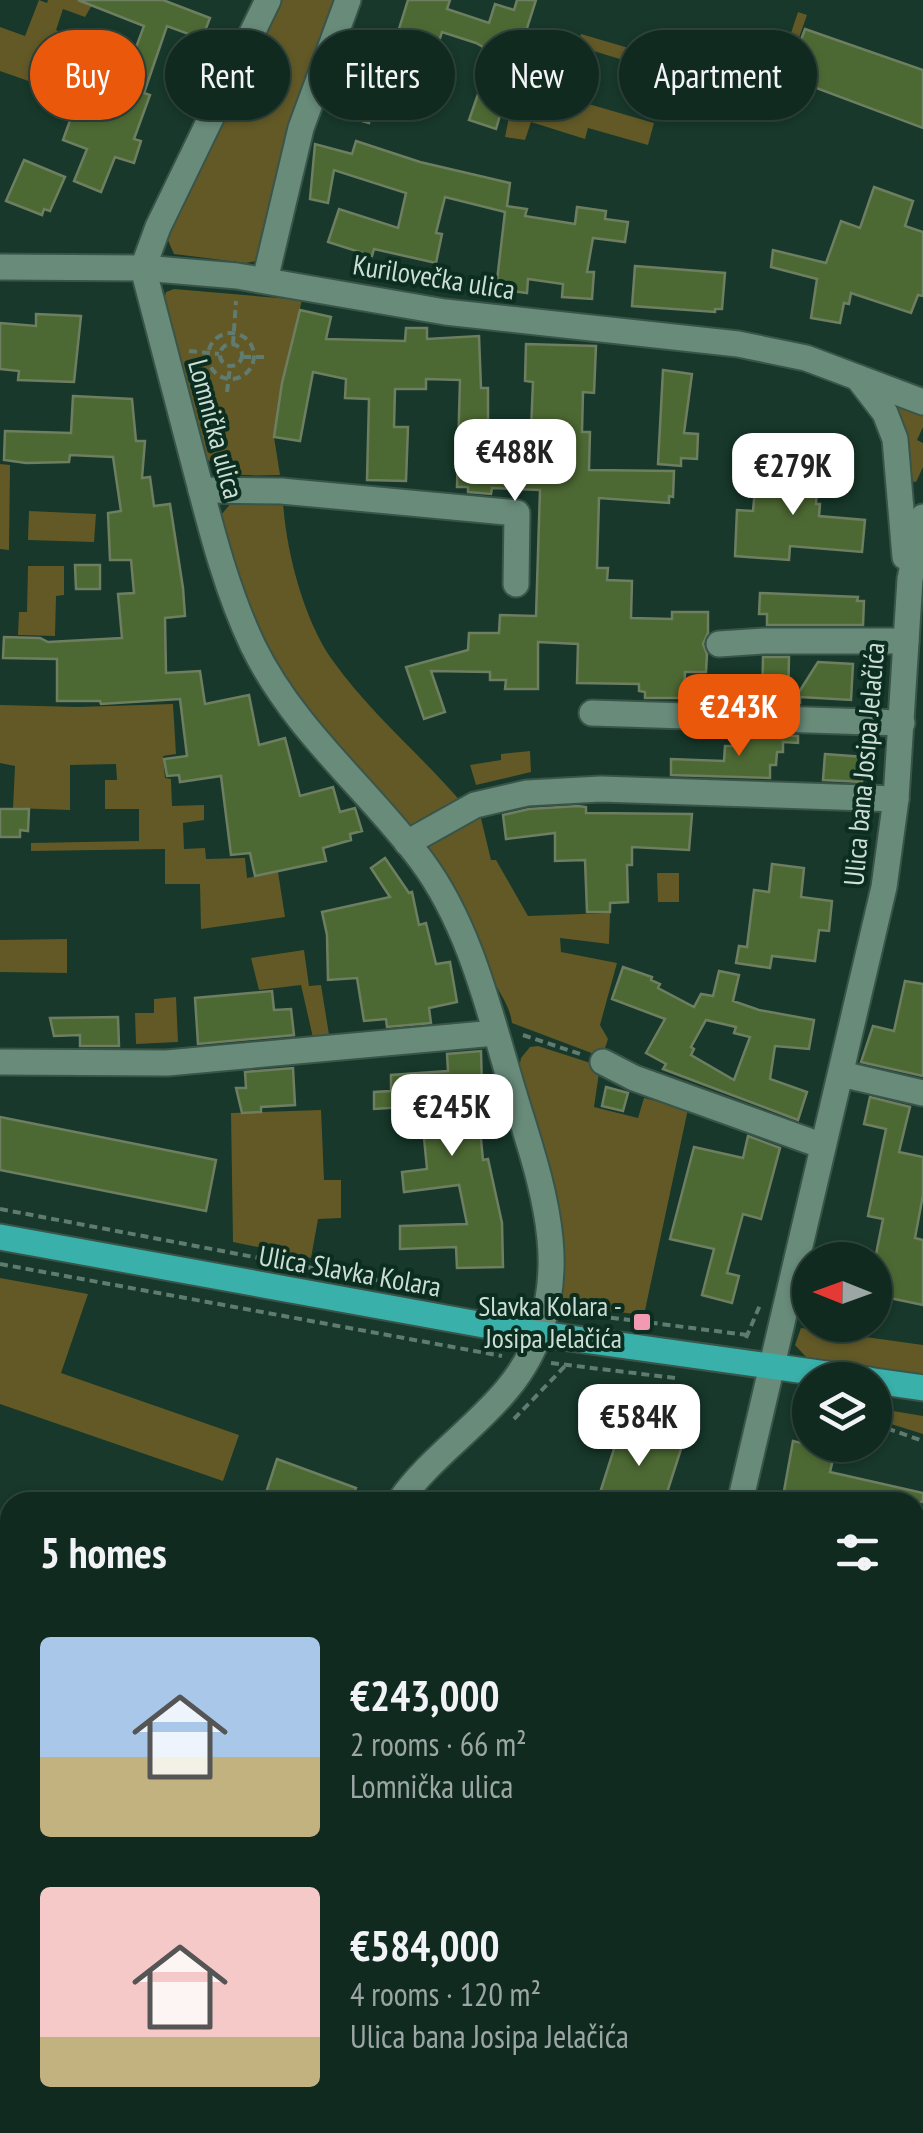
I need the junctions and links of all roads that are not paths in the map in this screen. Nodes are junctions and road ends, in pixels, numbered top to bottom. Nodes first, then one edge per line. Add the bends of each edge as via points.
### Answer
1 (268, 0) edge
2 (348, 0) edge
3 (0, 267) edge
4 (143, 268) junction
5 (265, 280) junction
6 (855, 374) junction
7 (923, 402) edge
8 (201, 490) junction
9 (923, 517) edge
10 (910, 580) junction
11 (516, 584) dead end
12 (906, 641) junction
13 (718, 644) dead end
14 (592, 714) dead end
15 (902, 723) junction
16 (896, 800) junction
17 (407, 843) junction
18 (494, 1029) junction
19 (0, 1062) edge
20 (603, 1062) road end
21 (841, 1074) junction
22 (923, 1092) edge
23 (823, 1146) junction
24 (0, 1237) edge
25 (540, 1334) junction
26 (774, 1365) junction
27 (792, 1368) edge
28 (892, 1383) edge
29 (923, 1388) edge
30 (407, 1492) edge
31 (742, 1492) edge

1 - 4 street
2 - 5 street via 301,128
3 - 4 street, Kurilovečka ulica
4 - 5 street, Kurilovečka ulica
4 - 8 street, Lomnička ulica
5 - 6 street, Kurilovečka ulica via 445,312 738,344
6 - 7 street, Kurilovečka ulica
6 - 10 street via 895,438
8 - 11 street via 517,513
8 - 17 street, Lomnička ulica via 238,609 268,675 319,745
9 - 10 street, Ulica bana Josipa Jelačića
10 - 12 street, Ulica bana Josipa Jelačića
12 - 13 street
12 - 15 street, Ulica bana Josipa Jelačića
14 - 15 street
15 - 16 street, Ulica bana Josipa Jelačića
16 - 17 street via 560,790 474,805
16 - 21 street, Ulica bana Josipa Jelačića via 884,887
17 - 18 street, Lomnička ulica via 446,903
18 - 19 street via 167,1063
18 - 25 street, Lomnička ulica via 550,1236 550,1286
20 - 23 street
21 - 22 street
21 - 23 street, Ulica bana Josipa Jelačića
23 - 26 street, Ulica bana Josipa Jelačića
24 - 25 main road, Ulica Slavka Kolara
25 - 26 main road, Ulica Slavka Kolara
25 - 30 street, Lomnička ulica via 507,1391
26 - 27 main road, Ulica Slavka Kolara
26 - 31 street, Ulica bana Josipa Jelačića
28 - 29 main road, Ulica Slavka Kolara

